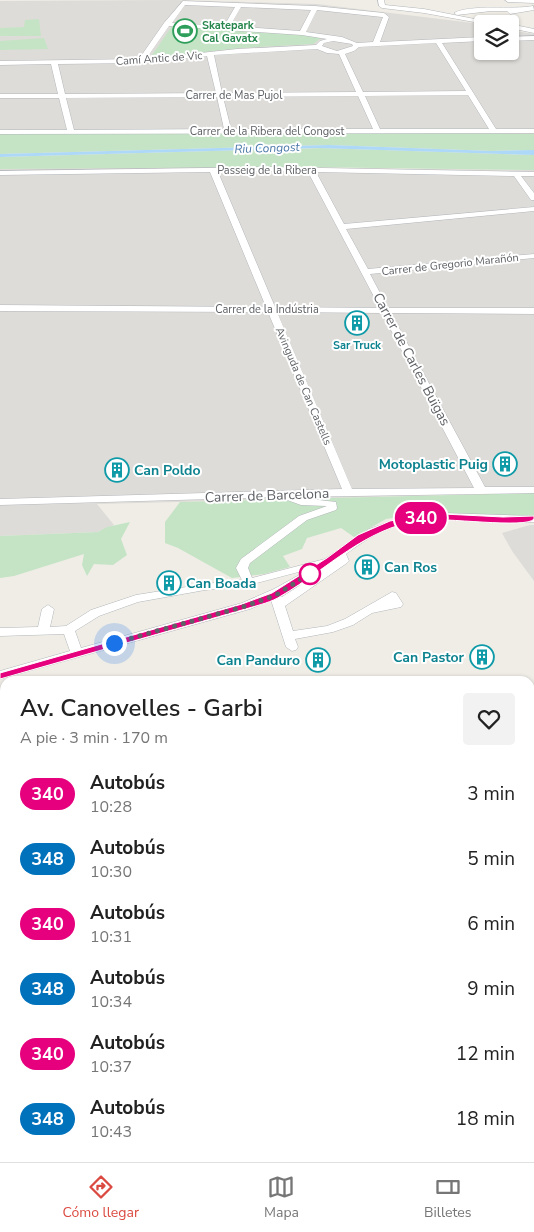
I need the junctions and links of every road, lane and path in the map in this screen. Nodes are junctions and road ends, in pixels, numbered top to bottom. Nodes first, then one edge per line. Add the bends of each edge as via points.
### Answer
1 (300, 0) edge
2 (381, 0) edge
3 (508, 0) edge
4 (532, 1) edge
5 (240, 5) junction
6 (299, 7) junction
7 (315, 8) junction
8 (533, 8) edge
9 (518, 10) junction
10 (440, 14) junction
11 (497, 15) edge
12 (518, 15) edge
13 (474, 20) edge
14 (166, 24) junction
15 (226, 28) junction
16 (519, 28) edge
17 (534, 31) edge
18 (302, 33) junction
19 (324, 38) junction
20 (534, 38) edge
21 (519, 39) edge
22 (474, 40) edge
23 (438, 41) junction
24 (376, 44) junction
25 (356, 45) junction
26 (318, 47) junction
27 (341, 52) junction
28 (210, 54) junction
29 (141, 61) junction
30 (54, 63) junction
31 (0, 64) edge
32 (469, 93) junction
33 (361, 94) junction
34 (220, 95) junction
35 (0, 96) edge
36 (62, 96) junction
37 (377, 130) junction
38 (493, 130) junction
39 (228, 131) junction
40 (534, 131) edge
41 (0, 132) edge
42 (71, 132) junction
43 (213, 170) junction
44 (311, 170) junction
45 (0, 173) edge
46 (516, 174) junction
47 (534, 174) edge
48 (534, 198) edge
49 (534, 208) edge
50 (340, 226) junction
51 (534, 256) edge
52 (366, 272) junction
53 (0, 308) edge
54 (272, 309) junction
55 (385, 310) junction
56 (534, 311) edge
57 (534, 490) edge
58 (348, 492) junction
59 (482, 492) junction
60 (281, 494) junction
61 (0, 502) edge
62 (534, 519) edge
63 (335, 557) junction
64 (249, 582) junction
65 (277, 600) junction
66 (48, 609) dead end
67 (368, 610) dead end
68 (68, 630) junction
69 (0, 632) edge
70 (42, 632) junction
71 (77, 654) junction
72 (0, 675) edge

1 - 6 street
2 - 10 street via 382,6
3 - 4 street
4 - 8 street
5 - 6 street
5 - 14 street via 183,3
5 - 15 street
6 - 7 street
7 - 18 street
7 - 24 street via 384,14 386,17
8 - 9 street
9 - 10 street
9 - 11 street
9 - 12 street
10 - 13 street
14 - 15 street
14 - 29 street
15 - 18 street
16 - 17 street
18 - 19 street
19 - 25 street via 342,39
19 - 26 street
20 - 21 street
22 - 23 street
23 - 24 street
23 - 32 street
24 - 25 street
25 - 27 street via 353,50
26 - 27 street, Camí Antic de Vic via 324,51
26 - 28 street, Camí Antic de Vic
27 - 33 street
28 - 29 street, Camí Antic de Vic
28 - 34 street
29 - 30 street, Camí Antic de Vic
30 - 31 street, Camí Antic de Vic
30 - 36 street
32 - 33 street, Carrer de Mas Pujol
32 - 38 street
33 - 34 street, Carrer de Mas Pujol
33 - 37 street
34 - 36 street, Carrer de Mas Pujol
34 - 39 street
35 - 36 street, Carrer de Mas Pujol
36 - 42 street
37 - 38 street, Carrer de la Ribera del Congost
37 - 39 street, Carrer de la Ribera del Congost
38 - 40 street, Carrer de la Ribera del Congost
39 - 42 street, Carrer de la Ribera del Congost
41 - 42 street, Carrer de la Ribera del Congost
43 - 44 street, Passeig de la Ribera
43 - 45 street, Passeig de la Ribera
43 - 54 street, Avinguda de Can Castells
44 - 46 street, Passeig de la Ribera
44 - 50 street, Carrer de Carles Buïgas
46 - 47 street, Passeig de la Ribera
46 - 48 street
49 - 50 street
50 - 52 street, Carrer de Carles Buïgas
51 - 52 street, Carrer de Gregorio Marañón
52 - 55 street, Carrer de Carles Buïgas
53 - 54 street, Carrer de la Indústria
54 - 55 street, Carrer de la Indústria
54 - 58 street, Avinguda de Can Castells
55 - 56 street, Carrer de la Indústria
55 - 59 street, Carrer de Carles Buïgas
57 - 59 street, Carrer de Barcelona
58 - 59 street, Carrer de Barcelona
58 - 60 street, Carrer de Barcelona
60 - 61 street, Carrer de Barcelona
60 - 64 street via 293,503 326,502 332,504 332,508 303,518 245,561 242,568
62 - 63 street via 443,516 404,520 361,537
63 - 64 street
63 - 65 street
64 - 68 street via 136,599 95,613
65 - 67 street via 290,642 349,622
65 - 71 street
66 - 70 street
68 - 70 street
68 - 71 street
69 - 70 street
71 - 72 street

